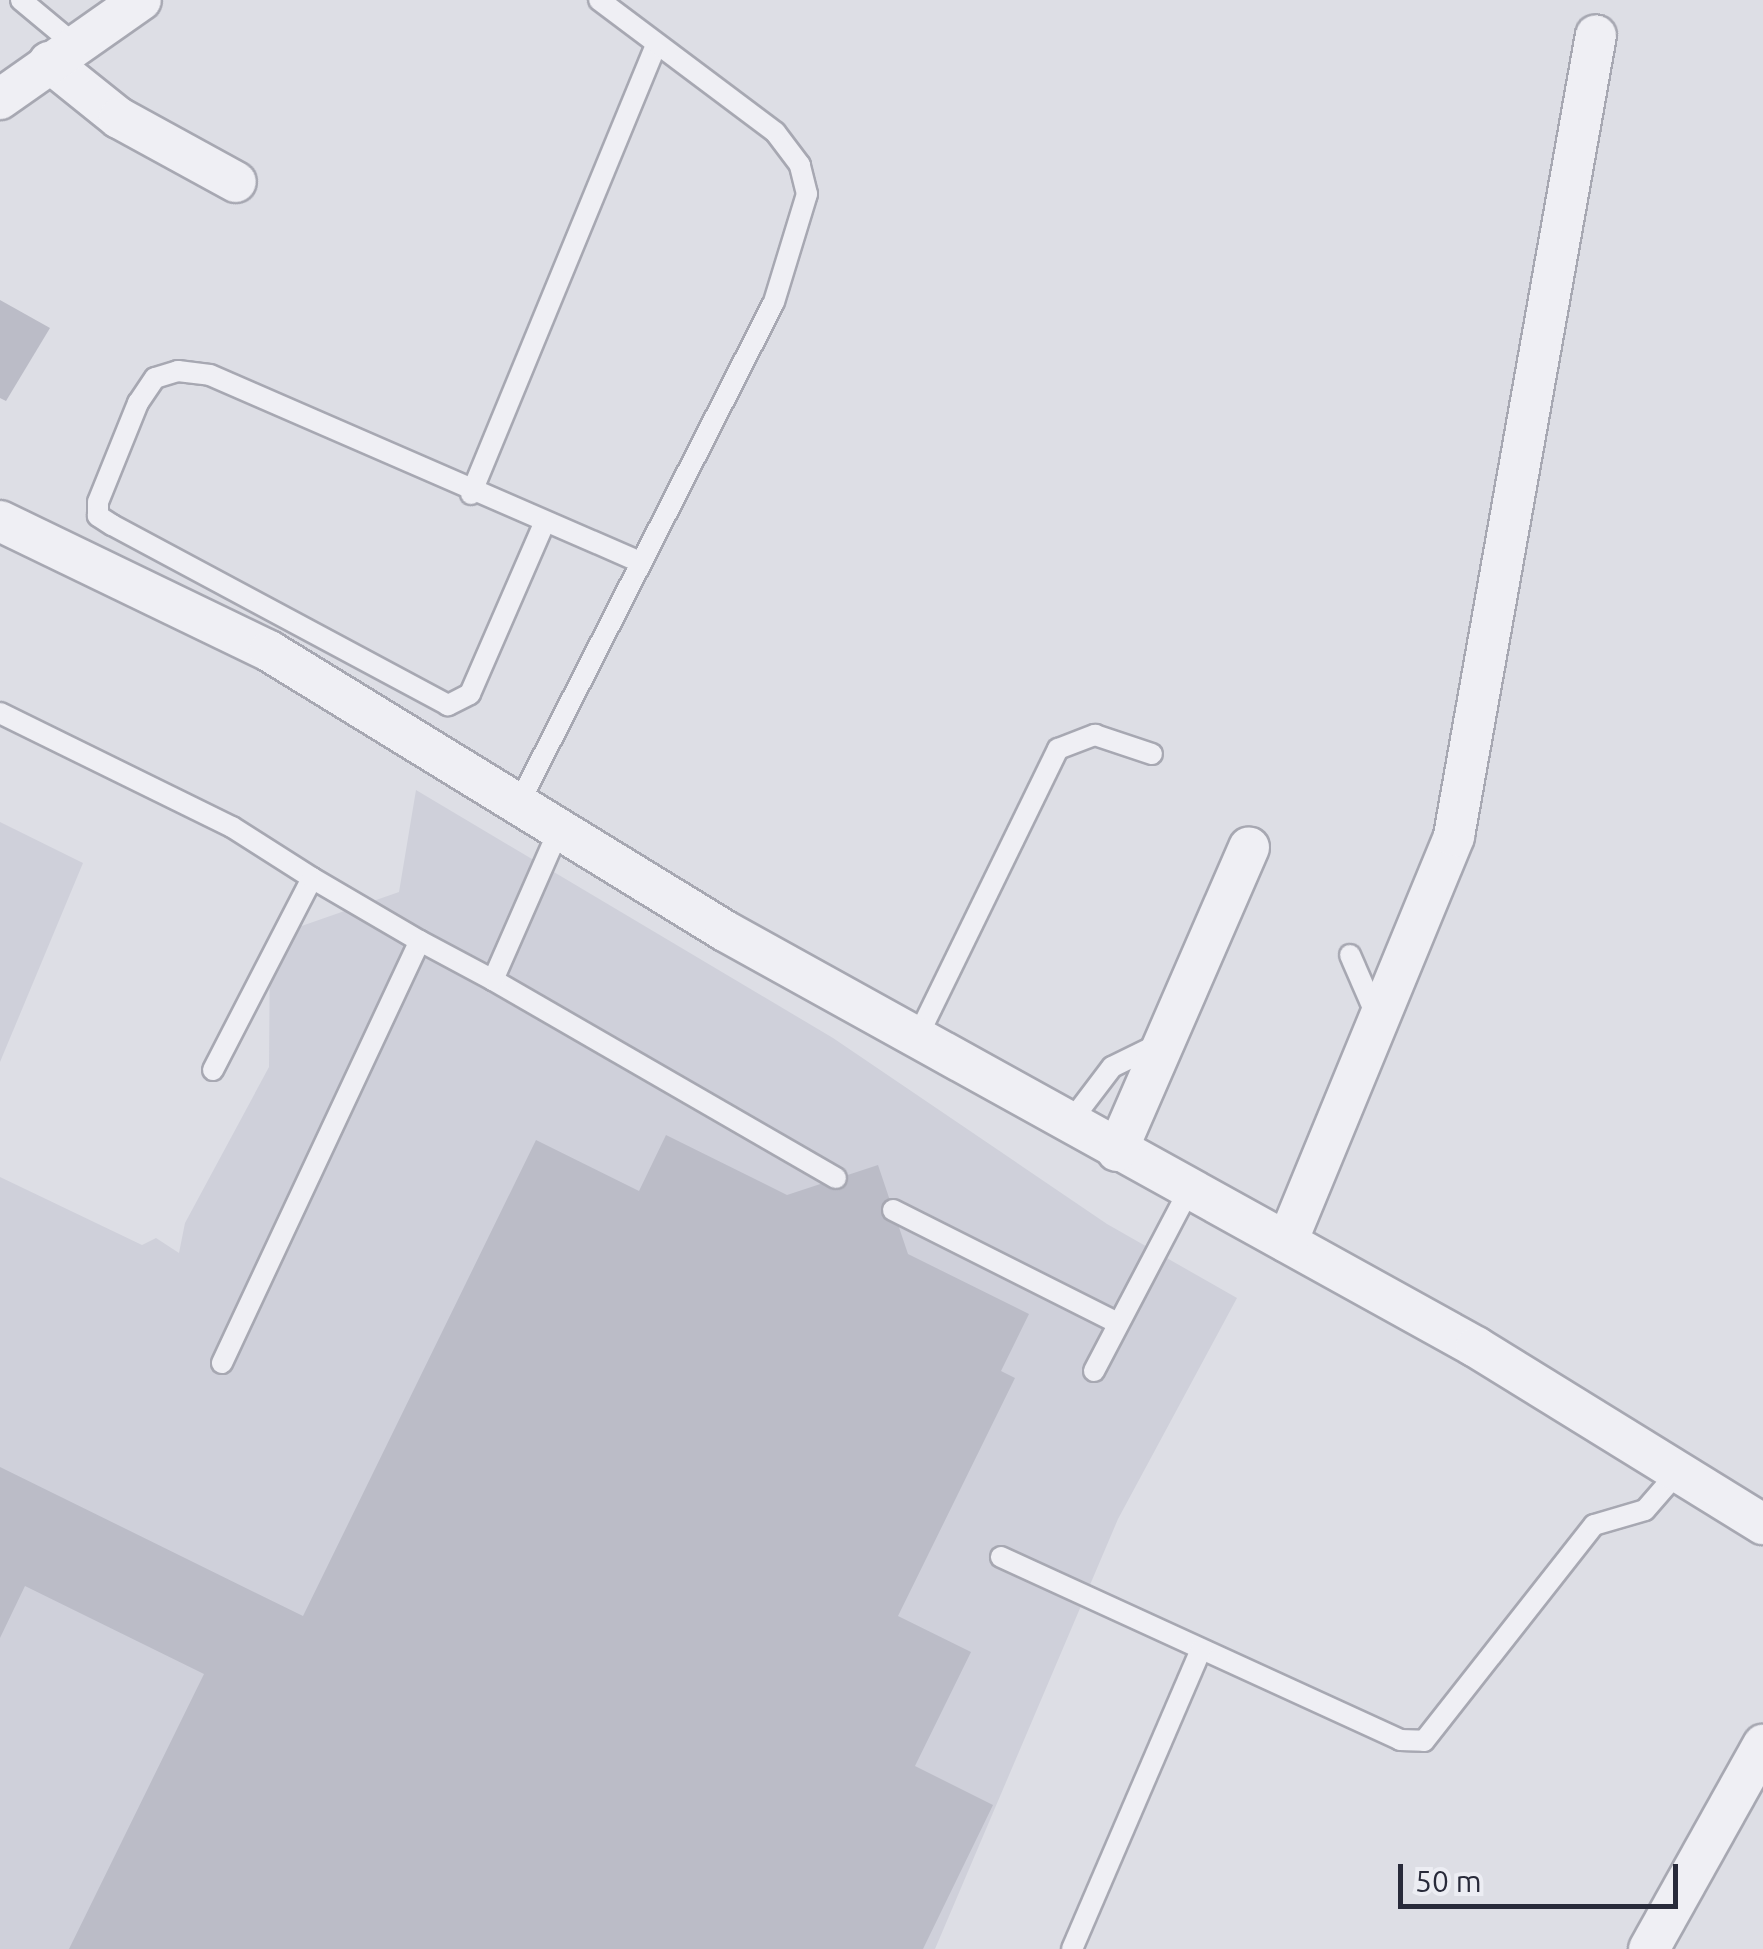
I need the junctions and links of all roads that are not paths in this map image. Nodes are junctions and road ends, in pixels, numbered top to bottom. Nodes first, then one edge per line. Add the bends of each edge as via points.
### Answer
1 (21, 0) edge
2 (142, 0) edge
3 (599, 0) edge
4 (1596, 35) dead end
5 (656, 45) junction
6 (62, 53) junction
7 (0, 99) edge
8 (236, 182) dead end
9 (471, 494) junction
10 (0, 521) edge
11 (543, 526) junction
12 (638, 561) junction
13 (0, 713) edge
14 (1152, 754) dead end
15 (518, 806) junction
16 (560, 830) junction
17 (1249, 847) dead end
18 (312, 878) junction
19 (420, 941) junction
20 (1350, 954) dead end
21 (492, 980) junction
22 (1380, 1024) junction
23 (916, 1040) junction
24 (1166, 1041) junction
25 (213, 1070) dead end
26 (1068, 1125) junction
27 (1118, 1151) junction
28 (836, 1178) dead end
29 (1190, 1188) junction
30 (893, 1210) dead end
31 (1287, 1242) junction
32 (1118, 1324) junction
33 (222, 1363) dead end
34 (1094, 1371) dead end
35 (1678, 1472) junction
36 (1763, 1524) edge
37 (1000, 1557) dead end
38 (1201, 1650) junction
39 (1763, 1745) edge
40 (1072, 1949) edge
41 (1649, 1949) edge

1 - 6 lane
2 - 6 street
3 - 5 lane
4 - 22 street via 1454,836
5 - 9 lane
5 - 12 lane via 775,132 800,165 807,194 774,302
6 - 7 street
6 - 8 street via 119,118
9 - 11 lane
9 - 11 lane via 210,375 178,371 155,378 138,403 98,516 448,706 470,694
10 - 15 street via 269,652
11 - 12 lane
12 - 15 lane
13 - 18 lane via 232,827
14 - 23 lane via 1095,735 1058,749
15 - 16 street
16 - 21 lane
16 - 23 street
17 - 24 street
18 - 19 lane
18 - 25 lane
19 - 21 lane
19 - 33 lane
20 - 22 lane
21 - 28 lane
22 - 31 street
23 - 26 street
24 - 26 lane via 1112,1068
24 - 27 street
26 - 27 street
27 - 29 street
29 - 31 street
29 - 32 lane
30 - 32 lane
31 - 35 street
32 - 34 lane
35 - 36 street
35 - 38 lane via 1645,1510 1594,1525 1424,1741 1400,1740
37 - 38 lane
38 - 40 lane
39 - 41 street

